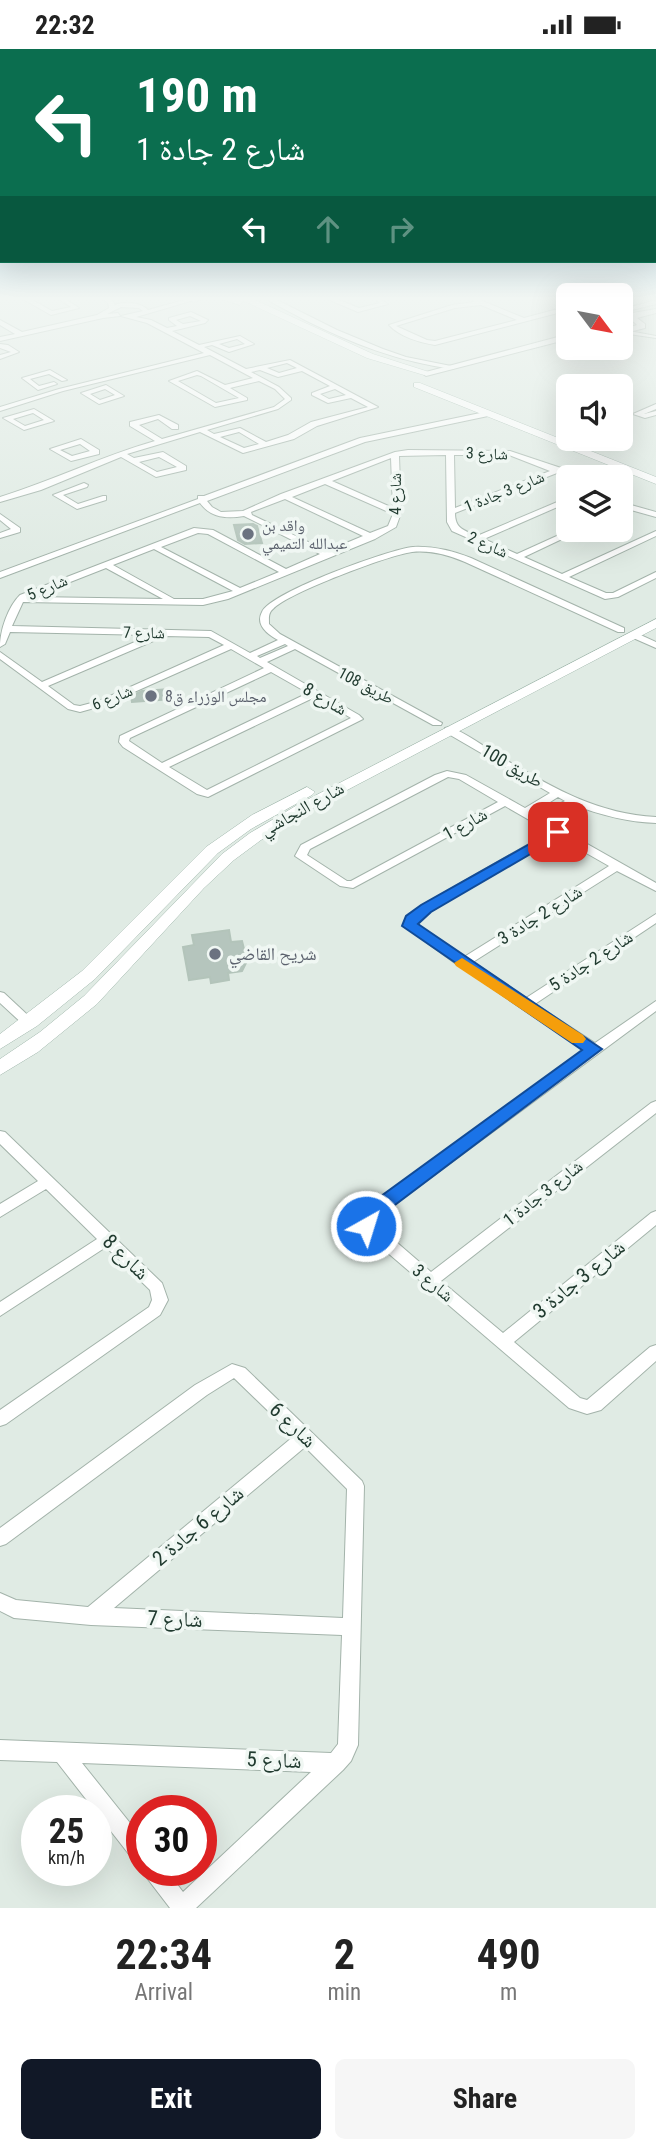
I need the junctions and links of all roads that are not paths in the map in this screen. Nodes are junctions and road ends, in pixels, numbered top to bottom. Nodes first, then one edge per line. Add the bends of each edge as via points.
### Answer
1 (34, 385) edge
2 (45, 385) edge
3 (82, 385) edge
4 (86, 385) edge
5 (180, 385) edge
6 (221, 385) edge
7 (235, 385) edge
8 (269, 385) edge
9 (419, 385) edge
10 (440, 385) edge
11 (337, 386) joint
12 (38, 387) junction
13 (225, 387) junction
14 (93, 390) dead end
15 (47, 394) junction
16 (354, 395) junction
17 (9, 406) junction
18 (656, 407) edge
19 (0, 409) edge
20 (20, 413) junction
21 (656, 413) edge
22 (485, 414) junction
23 (201, 430) junction
24 (149, 435) junction
25 (213, 436) junction
26 (160, 441) junction
27 (266, 445) junction
28 (450, 451) junction
29 (121, 454) junction
30 (395, 454) junction
31 (83, 456) dead end
32 (132, 461) junction
33 (96, 464) junction
34 (556, 469) edge
35 (556, 471) edge
36 (654, 475) edge
37 (70, 476) junction
38 (325, 481) junction
39 (84, 485) junction
40 (284, 496) junction
41 (201, 498) junction
42 (0, 500) edge
43 (556, 505) edge
44 (633, 508) edge
45 (451, 512) junction
46 (246, 513) junction
47 (397, 513) junction
48 (0, 516) edge
49 (656, 516) edge
50 (656, 533) edge
51 (0, 536) edge
52 (372, 537) junction
53 (476, 539) junction
54 (556, 539) edge
55 (155, 546) junction
56 (328, 555) junction
57 (487, 556) junction
58 (517, 557) junction
59 (105, 564) junction
60 (314, 570) junction
61 (286, 572) junction
62 (348, 572) junction
63 (0, 575) edge
64 (656, 575) edge
65 (562, 577) junction
66 (240, 591) junction
67 (20, 599) junction
68 (174, 601) junction
69 (656, 612) edge
70 (656, 623) edge
71 (6, 629) junction
72 (166, 632) junction
73 (627, 633) junction
74 (285, 641) junction
75 (0, 644) edge
76 (232, 645) junction
77 (656, 645) edge
78 (295, 646) junction
79 (0, 655) edge
80 (250, 656) junction
81 (260, 662) junction
82 (271, 669) junction
83 (40, 686) junction
84 (316, 693) junction
85 (443, 727) junction
86 (162, 767) junction
87 (332, 785) junction
88 (559, 792) junction
89 (573, 800) junction
90 (505, 802) junction
91 (524, 813) junction
92 (537, 820) junction
93 (656, 820) edge
94 (558, 832) junction
95 (617, 866) junction
96 (654, 884) edge
97 (656, 918) edge
98 (463, 964) junction
99 (0, 996) edge
100 (526, 1004) junction
101 (656, 1005) edge
102 (29, 1023) junction
103 (0, 1043) edge
104 (594, 1049) junction
105 (0, 1068) edge
106 (656, 1106) edge
107 (0, 1136) edge
108 (48, 1181) junction
109 (0, 1211) edge
110 (656, 1217) edge
111 (108, 1239) junction
112 (430, 1281) junction
113 (0, 1310) edge
114 (503, 1342) junction
115 (656, 1352) edge
116 (0, 1419) edge
117 (306, 1436) junction
118 (0, 1538) edge
119 (0, 1602) edge
120 (91, 1616) junction
121 (352, 1627) junction
122 (0, 1750) edge
123 (61, 1751) junction
124 (336, 1763) junction
125 (126, 1834) edge
126 (166, 1886) edge
127 (182, 1907) edge

1 - 12 street
2 - 12 street
3 - 15 street
4 - 14 street
5 - 13 street via 215,405 245,399
6 - 13 street
7 - 13 street
8 - 23 street via 288,395 287,402
9 - 22 main road
10 - 36 main road
11 - 16 street
11 - 16 street via 314,394 328,401
12 - 15 street
15 - 17 street
16 - 27 street via 374,407 314,424
17 - 19 street
17 - 20 street
18 - 21 street via 637,414
20 - 20 street via 7,418 24,428 50,421 34,411
22 - 36 main road via 592,457 601,455
22 - 41 street via 363,440
23 - 25 street
23 - 26 street
24 - 24 street via 133,424 159,418 175,426
24 - 26 street
25 - 27 street via 240,451
25 - 27 street via 240,430
26 - 29 street
28 - 30 street, شارع 3
28 - 34 street, شارع 3 via 510,453
28 - 45 street, شارع 2
29 - 32 street
29 - 33 street
30 - 38 street, شارع 4
30 - 47 street, شارع 4
31 - 33 street
32 - 32 street via 158,475 183,467 160,454
33 - 37 street
35 - 45 street, شارع 3 جادة 1
37 - 39 street
37 - 42 street
38 - 40 street, شارع 4
38 - 47 street
39 - 39 street via 103,498 76,506 57,495
40 - 46 street, شارع 4
40 - 52 street
41 - 46 street via 212,512
41 - 63 street
43 - 53 street
44 - 49 street
45 - 53 street, شارع 2 via 452,526
46 - 56 street
47 - 52 street, شارع 4 via 392,527
48 - 51 street via 17,530
50 - 65 street
52 - 56 street, شارع 4
53 - 57 street, شارع 2
54 - 58 street
55 - 59 street, شارع 5
55 - 61 street, شارع 5 via 204,531
55 - 66 street
56 - 60 street, شارع 5
57 - 58 street, شارع 2
57 - 62 street, طريق 108 via 411,550
57 - 73 street, طريق 108
58 - 65 street
59 - 67 street, شارع 5
59 - 68 street
60 - 61 street, شارع 5
60 - 62 street, طريق 108
60 - 62 street
60 - 74 street, طريق 108 via 265,613 265,625
61 - 66 street, شارع 5
64 - 65 street via 608,596
66 - 68 street, شارع 5 via 215,600
67 - 68 street, شارع 5
67 - 71 street
69 - 73 main road, شارع النجاشي
70 - 73 main road, شارع النجاشي
71 - 72 street, شارع 7
71 - 75 street
72 - 76 street, شارع 7 via 211,634
72 - 83 street
73 - 77 street
73 - 85 main road, شارع النجاشي
74 - 78 street, طريق 108
74 - 80 street
76 - 80 street, شارع 7
76 - 83 street, شارع 6 via 90,707 71,707
78 - 81 street
78 - 85 street, طريق 108
79 - 83 street, شارع 6
80 - 81 street, شارع 7
81 - 82 street, شارع 7
82 - 84 street, شارع 8
82 - 86 street, شارع 8 via 125,736 124,742
84 - 86 street
84 - 86 street, شارع 8 via 358,719 214,793 201,792
85 - 87 main road, شارع النجاشي
85 - 88 street, طريق 100
87 - 102 main road, شارع النجاشي via 261,815 212,849 94,970
87 - 105 main road, شارع النجاشي via 229,856 116,976 57,1028
88 - 89 street, طريق 100
88 - 91 street
89 - 92 street
89 - 93 street, طريق 100 via 627,820
90 - 90 street, شارع 1 via 462,777 447,774 305,847 301,856 344,884 353,885
90 - 91 street
91 - 92 street
92 - 94 street
94 - 95 street
94 - 98 street via 411,919 414,931
95 - 96 street
95 - 98 street, شارع 2 جادة 3
97 - 100 street, شارع 2 جادة 5
98 - 100 street
99 - 102 street
100 - 104 street
101 - 104 street, شارع 3
102 - 103 main road, شارع النجاشي
104 - 112 street, شارع 3 via 364,1220
106 - 112 street, شارع 3 جادة 1
107 - 108 street, شارع 8
108 - 109 street
108 - 111 street, شارع 8
110 - 114 street, شارع 3 جادة 3
111 - 113 street
111 - 116 street, شارع 8 via 157,1287 159,1306
112 - 114 street, شارع 3
114 - 115 street, شارع 3 via 575,1403 587,1407
117 - 118 street, شارع 6 via 232,1371
117 - 120 street, شارع 6 جادة 2
117 - 121 street, شارع 6 via 353,1482 358,1493
119 - 120 street, شارع 7 via 14,1609
120 - 121 street, شارع 7
121 - 124 street, شارع 6 via 348,1745
122 - 123 street, شارع 5
123 - 124 street, شارع 5
123 - 125 street
124 - 127 street, شارع 5
126 - 127 street

